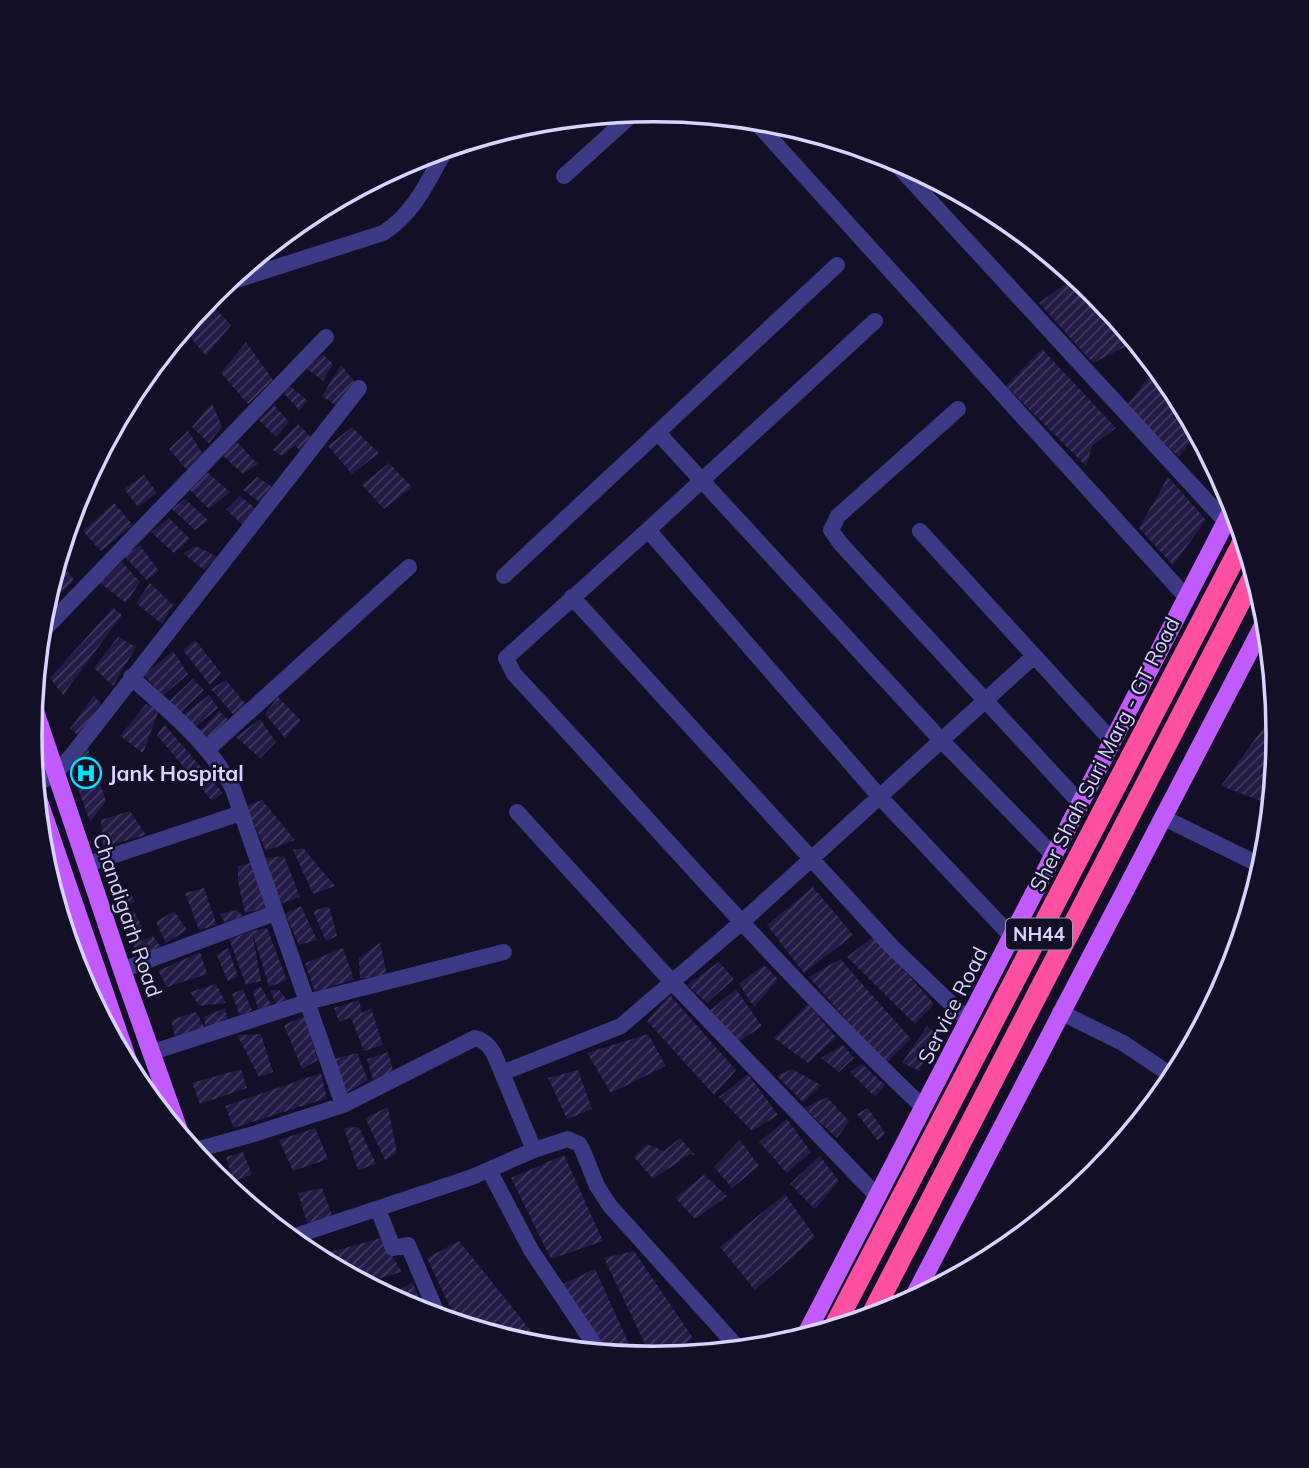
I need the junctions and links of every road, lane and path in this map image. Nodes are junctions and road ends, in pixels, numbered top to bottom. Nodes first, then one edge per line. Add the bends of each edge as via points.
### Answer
1 (623, 123) edge
2 (764, 132) edge
3 (439, 161) edge
4 (564, 176) dead end
5 (908, 177) edge
6 (837, 265) dead end
7 (247, 277) edge
8 (875, 321) dead end
9 (326, 337) dead end
10 (359, 388) dead end
11 (958, 409) dead end
12 (659, 434) junction
13 (702, 479) junction
14 (1226, 522) joint
15 (648, 530) junction
16 (920, 531) dead end
17 (1238, 551) edge
18 (409, 567) dead end
19 (504, 576) dead end
20 (1248, 586) edge
21 (572, 597) junction
22 (1187, 598) junction
23 (53, 620) edge
24 (1258, 634) edge
25 (1034, 656) junction
26 (131, 677) junction
27 (984, 701) junction
28 (42, 733) edge
29 (942, 740) junction
30 (1113, 741) junction
31 (208, 750) junction
32 (55, 774) junction
33 (44, 782) edge
34 (878, 796) junction
35 (1081, 804) junction
36 (517, 812) dead end
37 (241, 813) junction
38 (1162, 817) junction
39 (54, 854) edge
40 (1054, 856) junction
41 (810, 860) junction
42 (1253, 862) edge
43 (88, 864) junction
44 (275, 913) junction
45 (743, 921) junction
46 (1012, 937) junction
47 (504, 952) dead end
48 (122, 970) junction
49 (672, 982) junction
50 (307, 1002) junction
51 (1060, 1012) junction
52 (114, 1021) edge
53 (969, 1021) junction
54 (153, 1052) junction
55 (1168, 1067) edge
56 (502, 1073) junction
57 (342, 1105) junction
58 (924, 1108) junction
59 (173, 1112) edge
60 (203, 1147) edge
61 (534, 1150) junction
62 (489, 1170) junction
63 (878, 1197) junction
64 (379, 1209) junction
65 (301, 1234) edge
66 (919, 1286) edge
67 (877, 1304) edge
68 (433, 1305) edge
69 (839, 1318) edge
70 (810, 1327) edge
71 (732, 1341) edge
72 (588, 1342) edge

1 - 4 street
2 - 22 street
3 - 7 street via 410,212 398,224 383,233
5 - 14 street
6 - 12 street
8 - 13 street
9 - 23 street
10 - 26 street
11 - 27 street via 838,516 831,530
12 - 13 street
12 - 19 street
13 - 15 street
13 - 29 street
14 - 22 main road, Service Road
15 - 21 street
15 - 34 street
16 - 25 street
17 - 69 highway, Sher Shah Suri Marg - GT Road / NH44
18 - 31 street
20 - 67 highway, NH44
21 - 41 street
21 - 45 street via 510,652 507,663
22 - 30 main road, Service Road
24 - 38 main road
25 - 27 street
25 - 30 street
26 - 31 street
26 - 32 street
27 - 29 street
27 - 35 street
28 - 32 main road, Chandigarh Road
29 - 34 street
29 - 40 street
30 - 35 main road, Service Road
31 - 37 street via 224,770
32 - 33 street
32 - 43 main road, Chandigarh Road
34 - 41 street
34 - 46 street
35 - 40 main road, Service Road
36 - 49 street
37 - 43 street
37 - 44 street
38 - 42 street
38 - 51 main road
39 - 52 main road
40 - 46 main road, Service Road
41 - 45 street
41 - 53 street
43 - 48 main road, Chandigarh Road
44 - 48 street
44 - 50 street
45 - 49 street
45 - 58 street
46 - 53 main road, Service Road
47 - 50 street
48 - 54 main road, Chandigarh Road
49 - 56 street via 621,1026
49 - 63 street
50 - 54 street
50 - 57 street
51 - 55 street
51 - 66 main road
53 - 58 main road, Service Road
54 - 59 main road, Chandigarh Road
56 - 57 street via 491,1048 475,1038
56 - 61 street
57 - 60 street
58 - 63 main road, Service Road
61 - 62 street
61 - 71 street via 568,1139 579,1144 610,1206
62 - 64 street
62 - 72 street via 531,1250
63 - 70 main road, Service Road
64 - 65 street
64 - 68 street via 393,1248 408,1245

